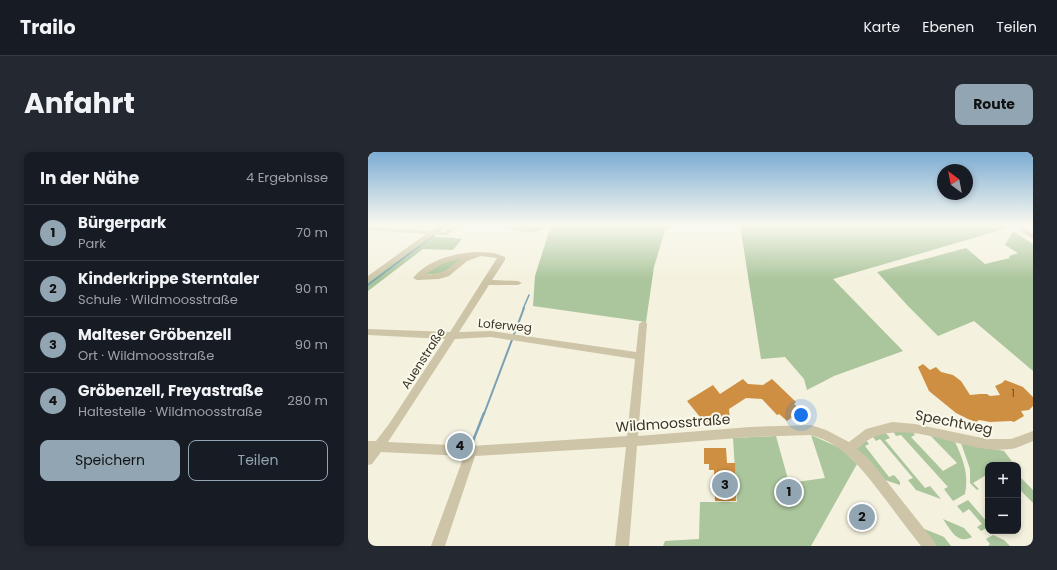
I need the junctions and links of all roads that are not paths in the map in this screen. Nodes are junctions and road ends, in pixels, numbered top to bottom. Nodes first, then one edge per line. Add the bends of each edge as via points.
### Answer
1 (422, 243) edge
2 (480, 254) junction
3 (368, 280) edge
4 (488, 282) junction
5 (518, 283) dead end
6 (643, 324) dead end
7 (368, 332) edge
8 (453, 335) junction
9 (640, 356) junction
10 (1033, 436) edge
11 (632, 441) junction
12 (373, 446) edge
13 (850, 448) junction
14 (471, 451) junction
15 (368, 460) edge
16 (438, 546) edge
17 (622, 546) edge
18 (929, 546) edge

1 - 3 street
2 - 2 street, Auenstraße via 450,257 417,278 439,277 464,260
2 - 4 street, Auenstraße via 497,255 502,260
4 - 5 street
4 - 8 street, Auenstraße
6 - 9 street
7 - 8 street, Loferweg
8 - 9 street, Loferweg via 492,334
8 - 12 street, Auenstraße via 393,427
9 - 11 street
10 - 13 street, Spechtweg via 1025,441 1004,446 900,427 886,428 867,435
11 - 13 street, Wildmoosstraße via 811,430
11 - 14 street, Wildmoosstraße
11 - 17 street
12 - 14 street, Wildmoosstraße
12 - 15 street, Auenstraße
13 - 18 street, Wildmoosstraße via 865,463
14 - 16 street

